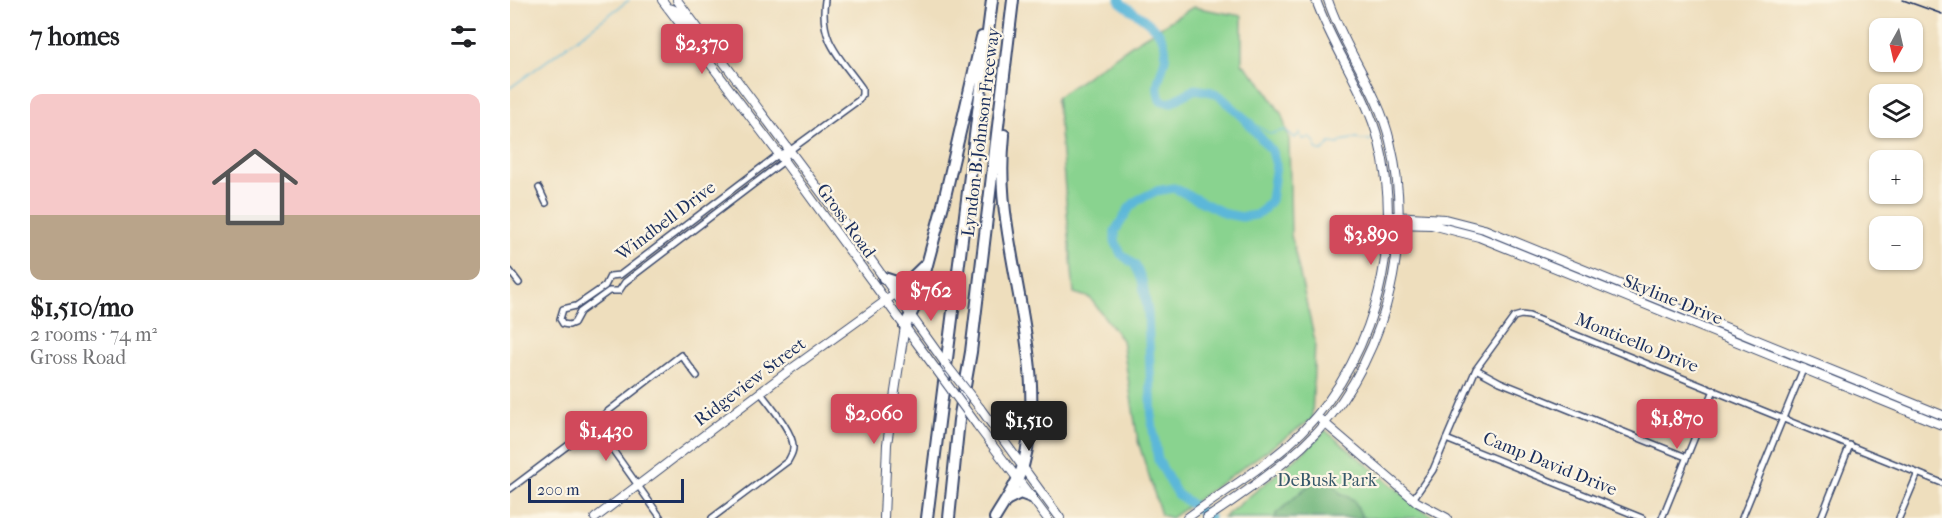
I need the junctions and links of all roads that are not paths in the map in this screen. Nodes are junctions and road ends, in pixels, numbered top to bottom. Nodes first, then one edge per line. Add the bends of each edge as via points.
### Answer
1 (662, 0) edge
2 (677, 0) edge
3 (825, 0) edge
4 (992, 0) edge
5 (1316, 0) edge
6 (1328, 0) edge
7 (1013, 5) edge
8 (668, 8) junction
9 (990, 14) junction
10 (702, 36) junction
11 (1375, 95) junction
12 (1364, 100) junction
13 (789, 151) junction
14 (781, 157) junction
15 (539, 188) dead end
16 (546, 203) dead end
17 (835, 213) junction
18 (826, 219) junction
19 (1388, 220) junction
20 (1398, 220) junction
21 (928, 261) junction
22 (510, 271) edge
23 (884, 278) junction
24 (911, 280) junction
25 (519, 283) dead end
26 (895, 294) junction
27 (1630, 294) junction
28 (885, 301) junction
29 (911, 316) junction
30 (905, 326) junction
31 (1807, 360) junction
32 (1476, 369) junction
33 (1803, 369) junction
34 (697, 376) dead end
35 (1714, 390) junction
36 (760, 392) junction
37 (1888, 392) junction
38 (1884, 401) junction
39 (1316, 415) junction
40 (1942, 415) edge
41 (1783, 418) junction
42 (1324, 422) junction
43 (595, 425) junction
44 (1942, 425) edge
45 (1446, 439) junction
46 (1850, 445) junction
47 (1686, 457) junction
48 (1023, 465) junction
49 (1918, 473) junction
50 (1018, 479) junction
51 (1942, 483) edge
52 (638, 486) junction
53 (510, 489) edge
54 (1031, 497) junction
55 (1007, 499) junction
56 (1413, 499) junction
57 (1059, 515) edge
58 (595, 518) edge
59 (661, 518) edge
60 (712, 518) edge
61 (884, 518) edge
62 (927, 518) edge
63 (949, 518) edge
64 (995, 518) edge
65 (1048, 518) edge
66 (1187, 518) edge
67 (1208, 518) edge
68 (1447, 518) edge
69 (1642, 518) edge
70 (1662, 518) edge
71 (1742, 518) edge
72 (1821, 518) edge
73 (1899, 518) edge

1 - 8 main road, Gross Road
2 - 10 main road, Gross Road
3 - 13 street via 826,35 862,88 861,97
4 - 9 highway, Lyndon B Johnson Freeway
5 - 12 main road
6 - 11 main road
7 - 48 highway via 1002,171 1030,381
7 - 63 highway, Lyndon B Johnson Freeway
8 - 10 main road
8 - 14 main road, Gross Road
9 - 21 highway via 978,49
9 - 62 highway, Lyndon B Johnson Freeway
10 - 13 main road, Gross Road
11 - 12 main road
11 - 20 main road via 1390,141 1398,186
12 - 19 main road via 1379,142
13 - 14 street, Windbell Drive
13 - 17 main road, Gross Road
14 - 14 street, Windbell Drive via 620,275 610,276 605,286 576,306 563,309 563,324 574,323 580,312 609,291 619,291 625,282
14 - 18 main road, Gross Road
15 - 16 street
17 - 18 main road
17 - 23 main road, Gross Road
18 - 28 main road, Gross Road
19 - 20 main road, Skyline Drive
19 - 39 main road via 1382,276 1365,333 1343,377
20 - 27 main road, Skyline Drive via 1468,234
20 - 42 main road via 1393,278 1380,324 1354,380
21 - 24 highway
21 - 29 highway
22 - 25 street
23 - 24 highway via 896,282
23 - 26 main road, Gross Road
24 - 26 highway
26 - 28 main road, Ridgeview Street
26 - 29 main road, Gross Road
27 - 31 main road, Skyline Drive
27 - 33 main road, Skyline Drive
28 - 30 main road, Gross Road
28 - 36 main road, Ridgeview Street
29 - 30 highway
29 - 48 main road, Gross Road, bridge
30 - 50 main road, Gross Road, bridge
30 - 61 main road via 887,444
31 - 33 street
31 - 37 main road, Skyline Drive
32 - 35 street, Monticello Drive via 1514,317 1521,315
32 - 45 street, Monticello Drive
32 - 47 street
33 - 38 main road, Skyline Drive
33 - 41 street
34 - 43 street via 681,355
35 - 41 street, Monticello Drive
35 - 47 street
36 - 52 main road, Ridgeview Street
36 - 60 street via 788,432 793,451 788,461
37 - 38 main road
37 - 40 main road, Skyline Drive
38 - 44 main road, Skyline Drive
39 - 42 main road
39 - 66 main road via 1288,445
41 - 46 street, Monticello Drive
41 - 71 street
42 - 56 main road
42 - 67 main road via 1303,446
43 - 52 street
43 - 53 street
45 - 56 street, Monticello Drive via 1432,472
45 - 69 street, Camp David Drive
46 - 49 street, Monticello Drive
46 - 72 street
47 - 70 street
48 - 50 highway
48 - 57 main road, Gross Road
49 - 51 street, Monticello Drive
49 - 73 street
50 - 54 main road, Gross Road
50 - 55 highway
52 - 58 main road, Ridgeview Street
52 - 59 street
54 - 55 highway via 1022,493
54 - 65 main road, Gross Road
55 - 64 highway
56 - 68 main road
57 - 65 main road

